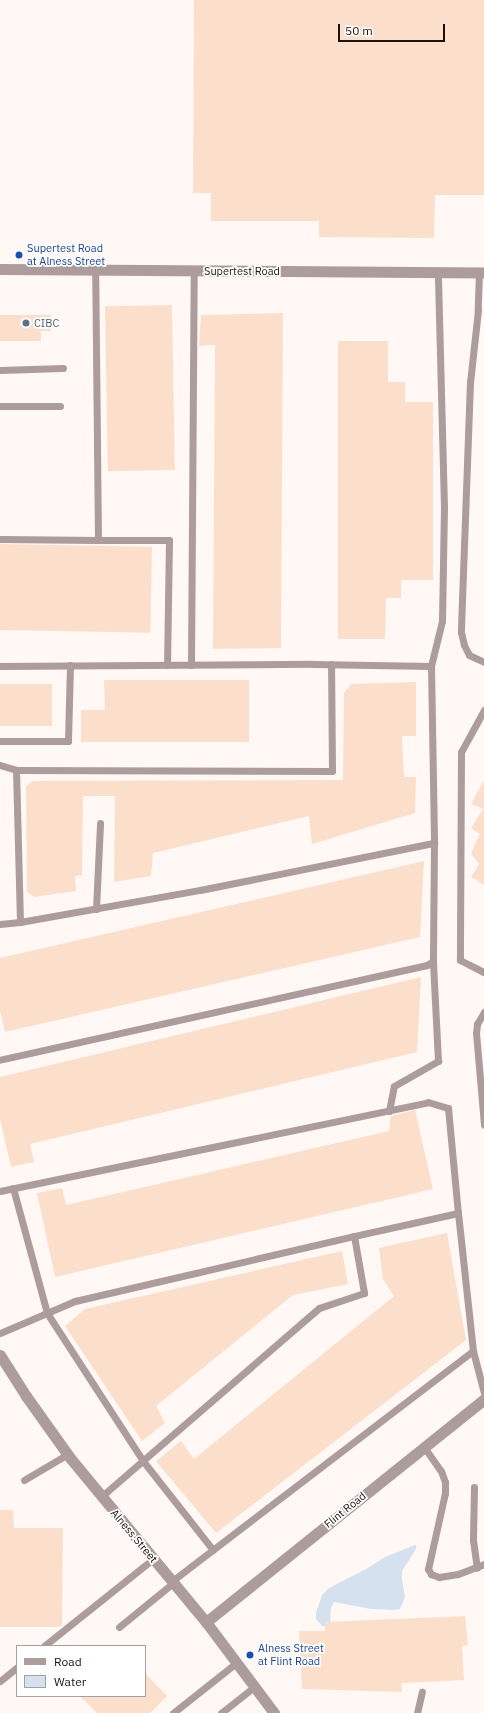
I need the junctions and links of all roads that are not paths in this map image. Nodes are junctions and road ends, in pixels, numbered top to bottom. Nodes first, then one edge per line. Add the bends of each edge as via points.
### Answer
1 (0, 269) edge
2 (95, 269) junction
3 (194, 270) junction
4 (438, 272) junction
5 (482, 272) edge
6 (63, 368) dead end
7 (0, 370) edge
8 (0, 406) edge
9 (60, 406) dead end
10 (0, 539) edge
11 (98, 540) junction
12 (484, 662) edge
13 (331, 664) junction
14 (70, 665) junction
15 (167, 665) junction
16 (191, 665) junction
17 (0, 666) edge
18 (431, 666) junction
19 (484, 710) edge
20 (0, 741) edge
21 (0, 765) edge
22 (16, 770) junction
23 (100, 823) dead end
24 (434, 843) junction
25 (96, 909) junction
26 (20, 922) junction
27 (0, 924) edge
28 (432, 961) junction
29 (484, 972) edge
30 (484, 1012) edge
31 (0, 1060) edge
32 (389, 1111) junction
33 (484, 1125) edge
34 (13, 1188) junction
35 (0, 1191) edge
36 (458, 1213) junction
37 (354, 1236) junction
38 (47, 1313) junction
39 (0, 1333) edge
40 (473, 1351) junction
41 (0, 1355) edge
42 (484, 1393) edge
43 (484, 1399) edge
44 (424, 1447) junction
45 (68, 1454) junction
46 (143, 1461) junction
47 (24, 1480) dead end
48 (474, 1488) dead end
49 (102, 1496) junction
50 (213, 1550) junction
51 (153, 1558) junction
52 (484, 1564) edge
53 (477, 1568) junction
54 (173, 1582) junction
55 (206, 1622) junction
56 (119, 1627) dead end
57 (45, 1645) edge
58 (236, 1663) junction
59 (16, 1668) edge
60 (0, 1681) edge
61 (254, 1687) junction
62 (422, 1692) dead end
63 (173, 1713) edge
64 (221, 1713) edge
65 (274, 1713) edge
66 (417, 1713) edge

1 - 2 street, Supertest Road
2 - 3 street, Supertest Road
2 - 11 lane
3 - 4 street, Supertest Road
3 - 16 lane
4 - 5 street, Supertest Road
4 - 18 lane via 444,507 442,621
5 - 12 lane via 470,382 461,632 470,655
6 - 7 lane
8 - 9 lane
10 - 11 lane
11 - 15 lane via 169,540
13 - 16 lane
13 - 18 lane
13 - 22 lane via 332,771
14 - 15 lane
14 - 17 lane
14 - 20 lane via 68,741
15 - 16 lane
18 - 24 lane
19 - 29 lane via 460,752 460,960
21 - 22 lane
22 - 26 lane
23 - 25 lane
24 - 25 lane
24 - 28 lane
25 - 26 lane
26 - 27 lane
28 - 31 lane via 427,965
28 - 32 lane via 438,1062 394,1086
30 - 33 lane via 477,1024 476,1033
32 - 34 lane
32 - 36 lane via 428,1102 448,1108
34 - 35 lane
34 - 38 lane
36 - 37 lane
36 - 40 lane
37 - 38 lane via 74,1301
37 - 46 lane via 364,1293 319,1308
38 - 39 lane
38 - 46 lane
40 - 42 lane
40 - 50 lane
41 - 45 street, Alness Street
43 - 44 street, Flint Road
44 - 53 lane via 441,1471 445,1482 445,1493 428,1568 431,1574 439,1577
44 - 55 street, Flint Road
45 - 47 lane
45 - 49 street, Alness Street
46 - 49 lane
46 - 50 lane
48 - 53 lane via 473,1540
49 - 51 street, Alness Street
50 - 54 lane
51 - 54 street, Alness Street
51 - 57 lane
52 - 53 lane
54 - 55 street, Alness Street
54 - 56 lane
55 - 58 street, Alness Street
58 - 61 street, Alness Street
58 - 63 lane
59 - 60 lane
61 - 64 lane
61 - 65 street, Alness Street
62 - 66 lane

